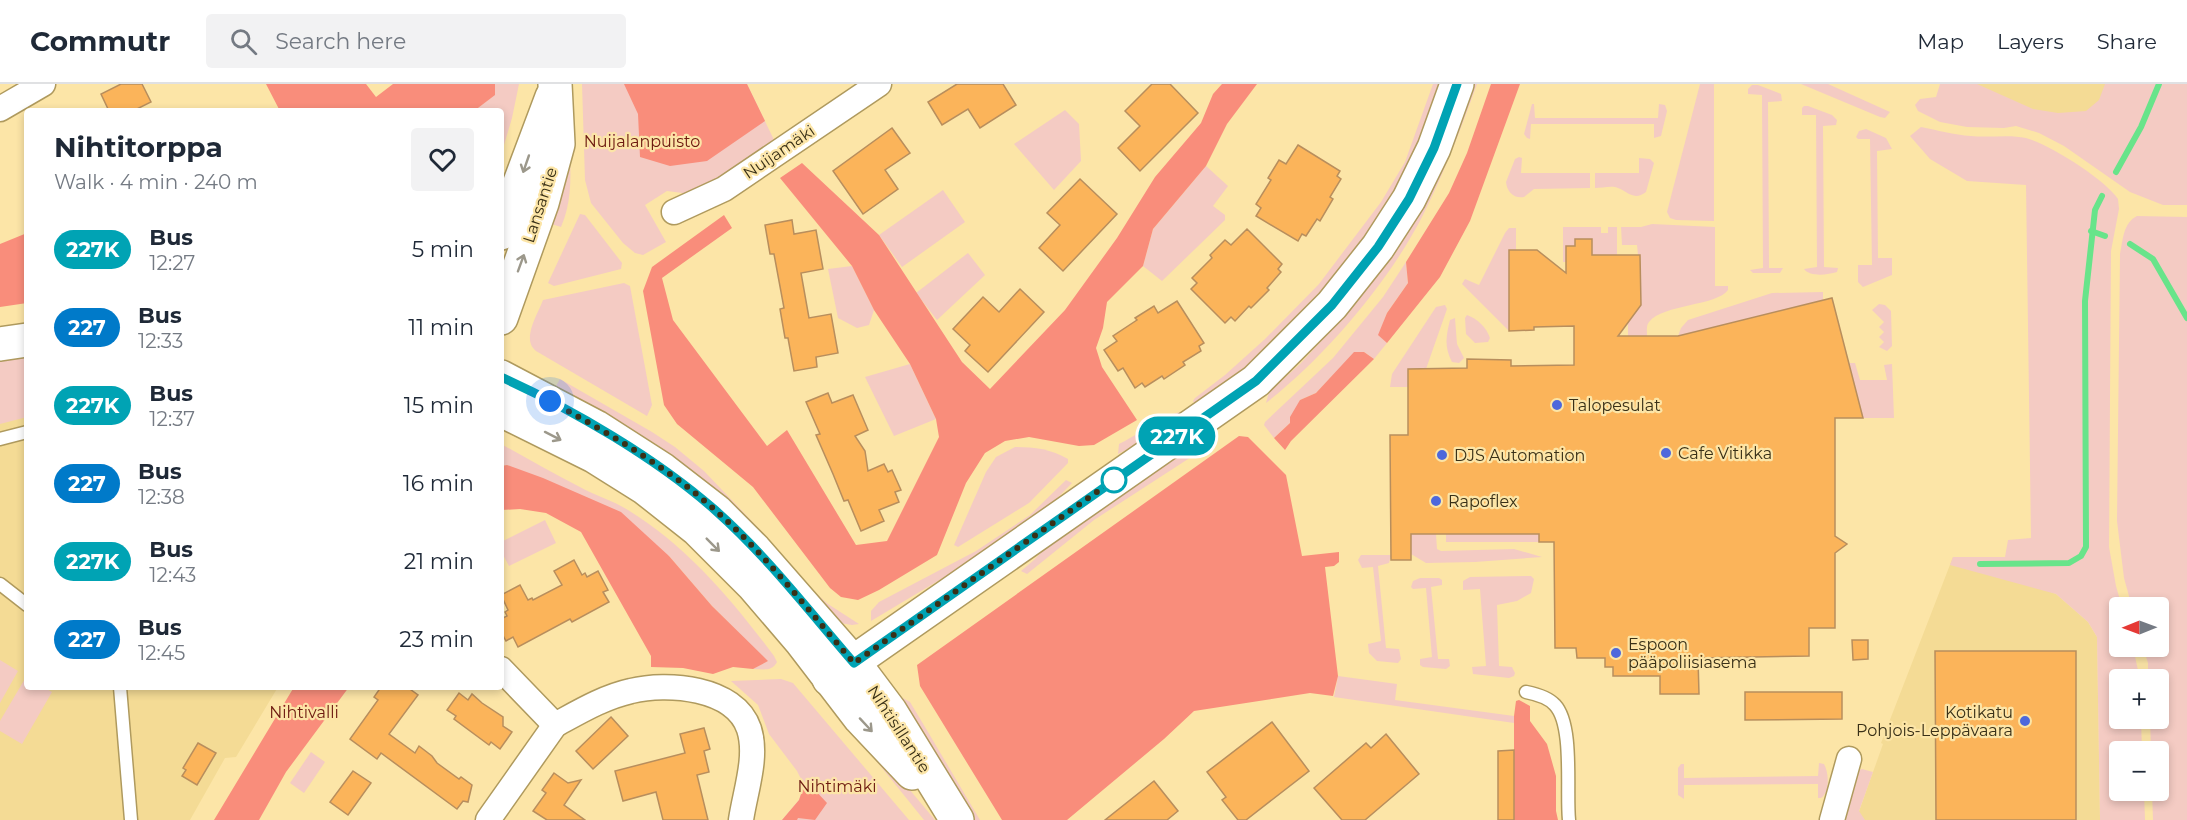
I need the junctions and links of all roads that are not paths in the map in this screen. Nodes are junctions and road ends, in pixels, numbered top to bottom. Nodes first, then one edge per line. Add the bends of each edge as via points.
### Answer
1 (43, 84) edge
2 (879, 84) edge
3 (1457, 84) edge
4 (555, 87) edge
5 (0, 109) edge
6 (674, 212) dead end
7 (504, 225) edge
8 (504, 310) edge
9 (24, 340) edge
10 (0, 344) edge
11 (504, 378) edge
12 (504, 411) edge
13 (24, 433) edge
14 (0, 439) edge
15 (0, 584) edge
16 (24, 603) edge
17 (842, 671) junction
18 (504, 672) edge
19 (120, 690) edge
20 (1526, 692) dead end
21 (555, 725) junction
22 (1849, 759) dead end
23 (131, 820) edge
24 (488, 820) edge
25 (741, 820) edge
26 (956, 820) edge
27 (1569, 820) edge
28 (1832, 820) edge

1 - 5 street
2 - 6 street, Nuijamäki via 724,189
3 - 17 street via 1434,148 1409,199 1378,247 1332,305 1256,381
4 -> 7 street, Lansantie
8 -> 4 street, Lansantie via 542,203 558,144
9 - 10 street
11 - 17 street, Nihtisillantie via 596,427 663,470 716,511 755,550
12 -> 17 street, Nihtisillantie via 594,456 645,488 697,529 801,641
13 - 14 lane
15 - 16 lane
17 - 26 street, Nihtisillantie via 860,718
18 - 21 street
19 - 23 lane
20 - 27 lane via 1555,704 1562,715
21 - 24 street
21 - 25 street via 631,690 673,687 720,698 744,716 749,730 752,750
22 - 28 street

